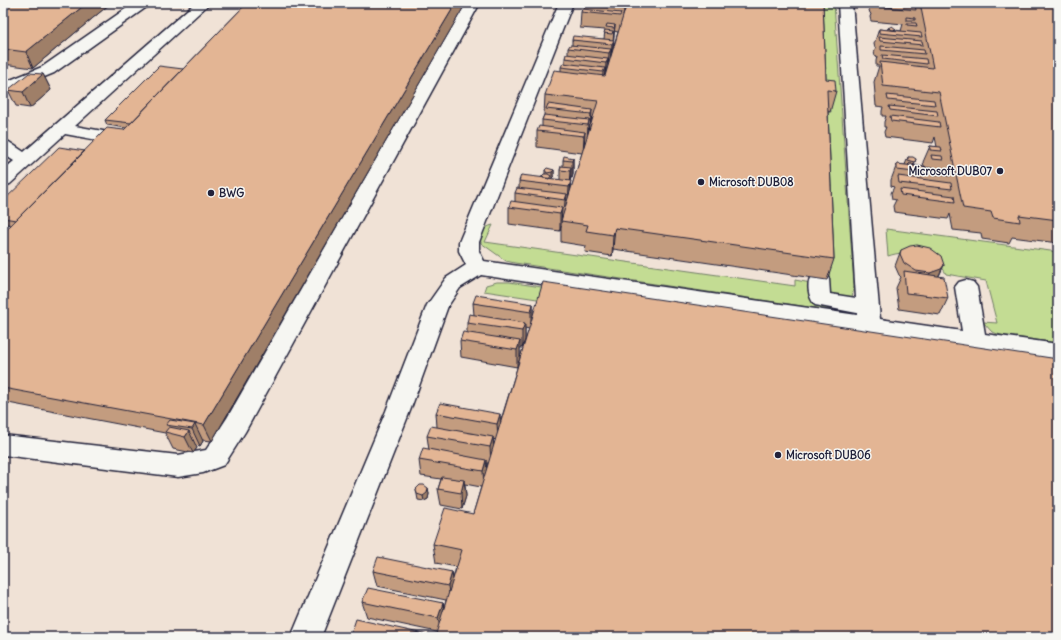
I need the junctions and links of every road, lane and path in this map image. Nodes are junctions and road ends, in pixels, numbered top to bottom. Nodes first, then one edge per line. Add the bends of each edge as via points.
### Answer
1 (143, 3) edge
2 (203, 3) edge
3 (473, 3) edge
4 (566, 3) edge
5 (845, 3) edge
6 (3, 89) edge
7 (60, 128) junction
8 (133, 141) edge
9 (3, 146) edge
10 (3, 158) edge
11 (24, 159) junction
12 (3, 180) edge
13 (477, 267) junction
14 (819, 279) dead end
15 (966, 287) dead end
16 (868, 316) junction
17 (975, 340) junction
18 (1058, 353) edge
19 (3, 445) edge
20 (306, 637) edge

1 - 6 lane via 48,70
2 - 7 lane
3 - 19 lane via 215,458 178,466
4 - 13 lane via 469,242 469,251
5 - 16 lane
7 - 8 lane
7 - 11 lane
9 - 11 lane
10 - 11 lane
11 - 12 lane
13 - 16 lane
13 - 20 lane via 453,283 438,305
14 - 16 lane via 820,297 823,300
15 - 17 lane
16 - 17 lane
17 - 18 lane

